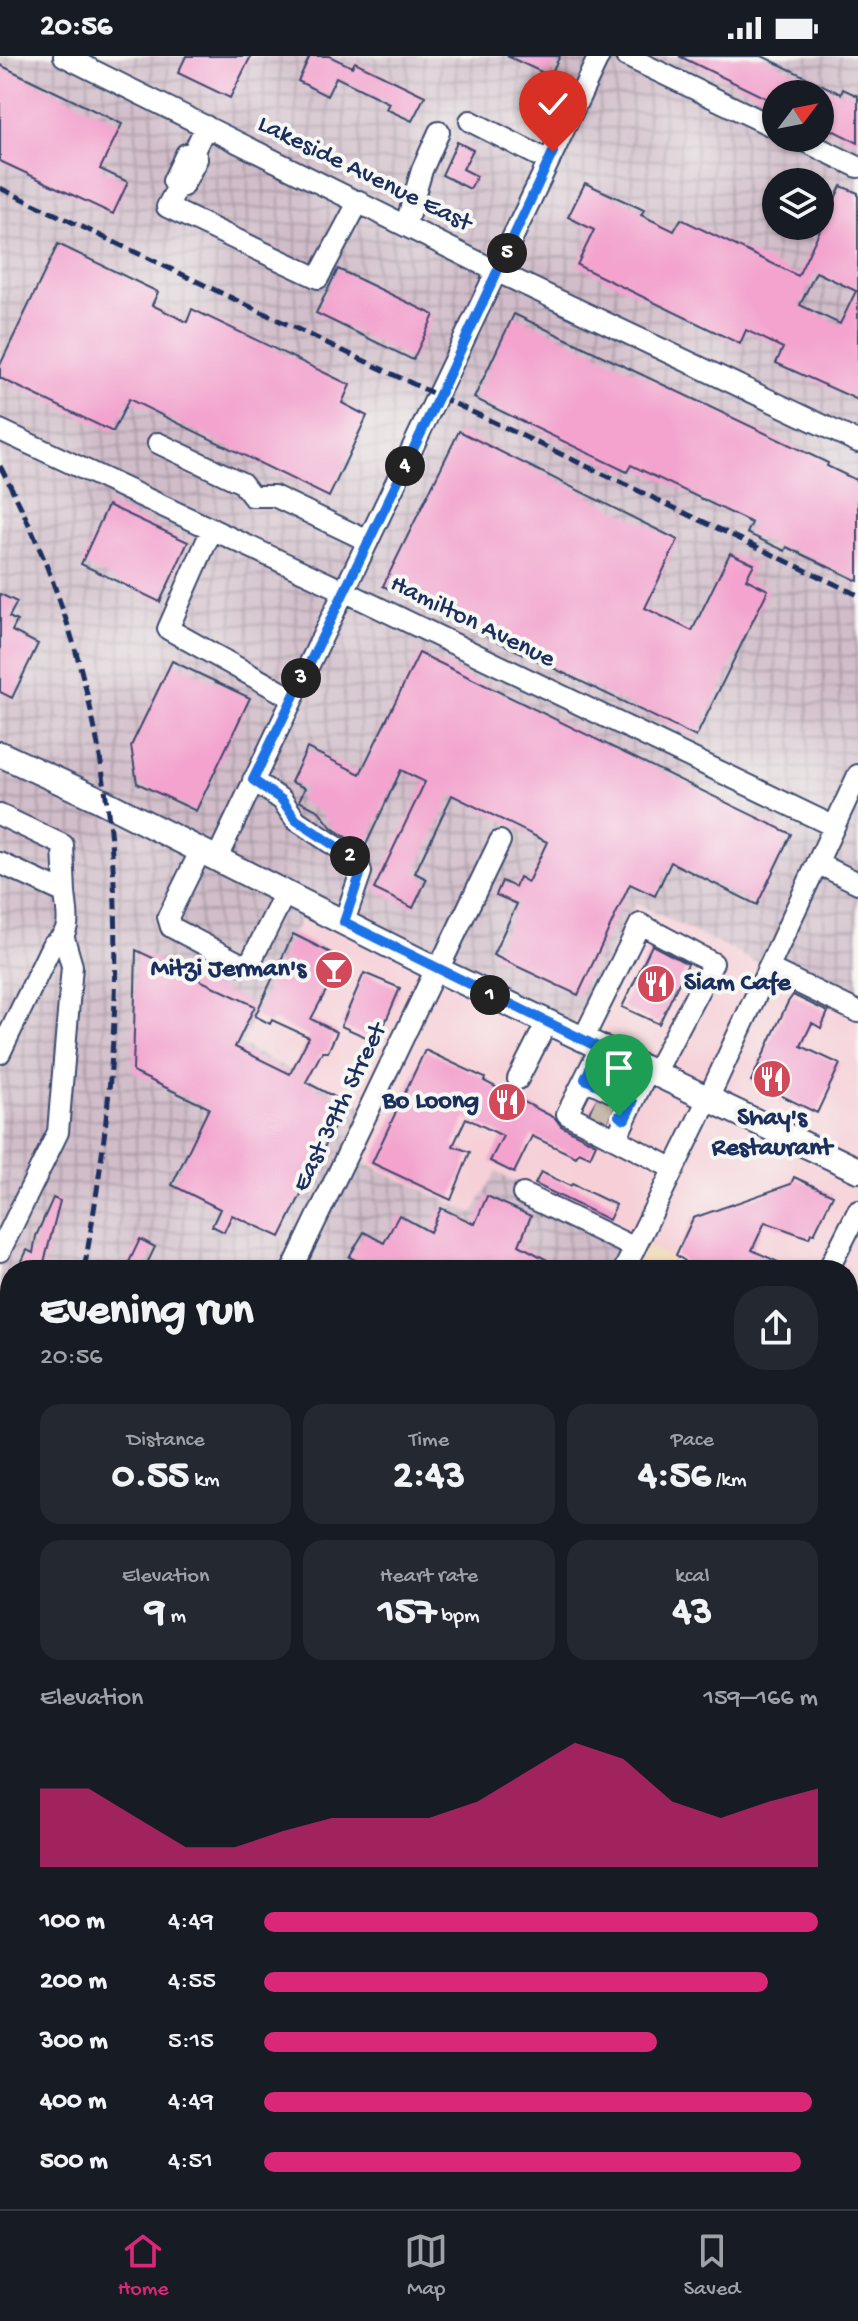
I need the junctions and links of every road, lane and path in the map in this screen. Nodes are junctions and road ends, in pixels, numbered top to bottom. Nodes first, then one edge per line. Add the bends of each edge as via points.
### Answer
1 (64, 56) edge
2 (599, 56) edge
3 (626, 56) edge
4 (470, 121) dead end
5 (762, 121) edge
6 (206, 126) junction
7 (439, 132) dead end
8 (827, 152) edge
9 (549, 161) junction
10 (858, 167) edge
11 (359, 201) junction
12 (406, 224) junction
13 (498, 272) junction
14 (0, 430) edge
15 (858, 442) edge
16 (158, 443) dead end
17 (212, 529) junction
18 (368, 541) junction
19 (344, 591) junction
20 (292, 698) junction
21 (0, 754) edge
22 (858, 775) edge
23 (253, 780) junction
24 (0, 815) edge
25 (833, 826) junction
26 (500, 841) dead end
27 (209, 854) junction
28 (0, 863) edge
29 (817, 863) junction
30 (858, 883) edge
31 (65, 893) junction
32 (285, 893) junction
33 (344, 922) junction
34 (64, 938) junction
35 (768, 968) junction
36 (437, 970) junction
37 (858, 1012) edge
38 (547, 1022) junction
39 (592, 1044) junction
40 (0, 1053) edge
41 (651, 1072) junction
42 (518, 1079) dead end
43 (708, 1099) junction
44 (604, 1102) junction
45 (616, 1139) junction
46 (674, 1169) junction
47 (858, 1170) edge
48 (523, 1194) dead end
49 (858, 1211) edge
50 (635, 1248) junction
51 (0, 1251) edge
52 (297, 1260) edge
53 (629, 1260) edge
54 (833, 1260) edge

1 - 6 street, Lakeside Avenue East
2 - 9 street
3 - 5 street
4 - 9 street
6 - 11 street, Lakeside Avenue East
6 - 11 street via 194,151 186,154 167,207 318,278
7 - 12 street
8 - 10 street
9 - 13 street
11 - 12 street, Lakeside Avenue East
12 - 13 street, Lakeside Avenue East
13 - 15 street, Lakeside Avenue East
13 - 18 street
14 - 17 street, Hamilton Avenue
16 - 18 street via 242,483 252,496 274,496
17 - 19 street, Hamilton Avenue
17 - 20 street via 168,629
18 - 19 street
19 - 20 street
19 - 25 street, Hamilton Avenue
20 - 23 street
21 - 27 main road
22 - 25 street
23 - 27 street
23 - 33 street via 282,800 296,820 358,861 361,872
24 - 31 street via 63,845
25 - 29 street
26 - 36 street, East 39th Street
27 - 32 main road
27 - 32 street via 168,917 171,927 241,964 251,961
28 - 31 street
29 - 30 street
29 - 35 street
31 - 34 street
32 - 33 main road
33 - 36 main road
34 - 40 street via 52,945
34 - 51 street via 72,966 58,1132
35 - 37 street
35 - 43 street
36 - 38 main road
36 - 52 street, East 39th Street
38 - 39 main road
38 - 42 street
39 - 41 main road
39 - 41 street via 640,924 713,963
39 - 44 street
41 - 43 main road
41 - 44 street
43 - 46 street
43 - 47 main road
44 - 45 street
44 - 45 street via 567,1114
45 - 46 street
46 - 50 street
48 - 50 street
49 - 54 street
50 - 53 street

